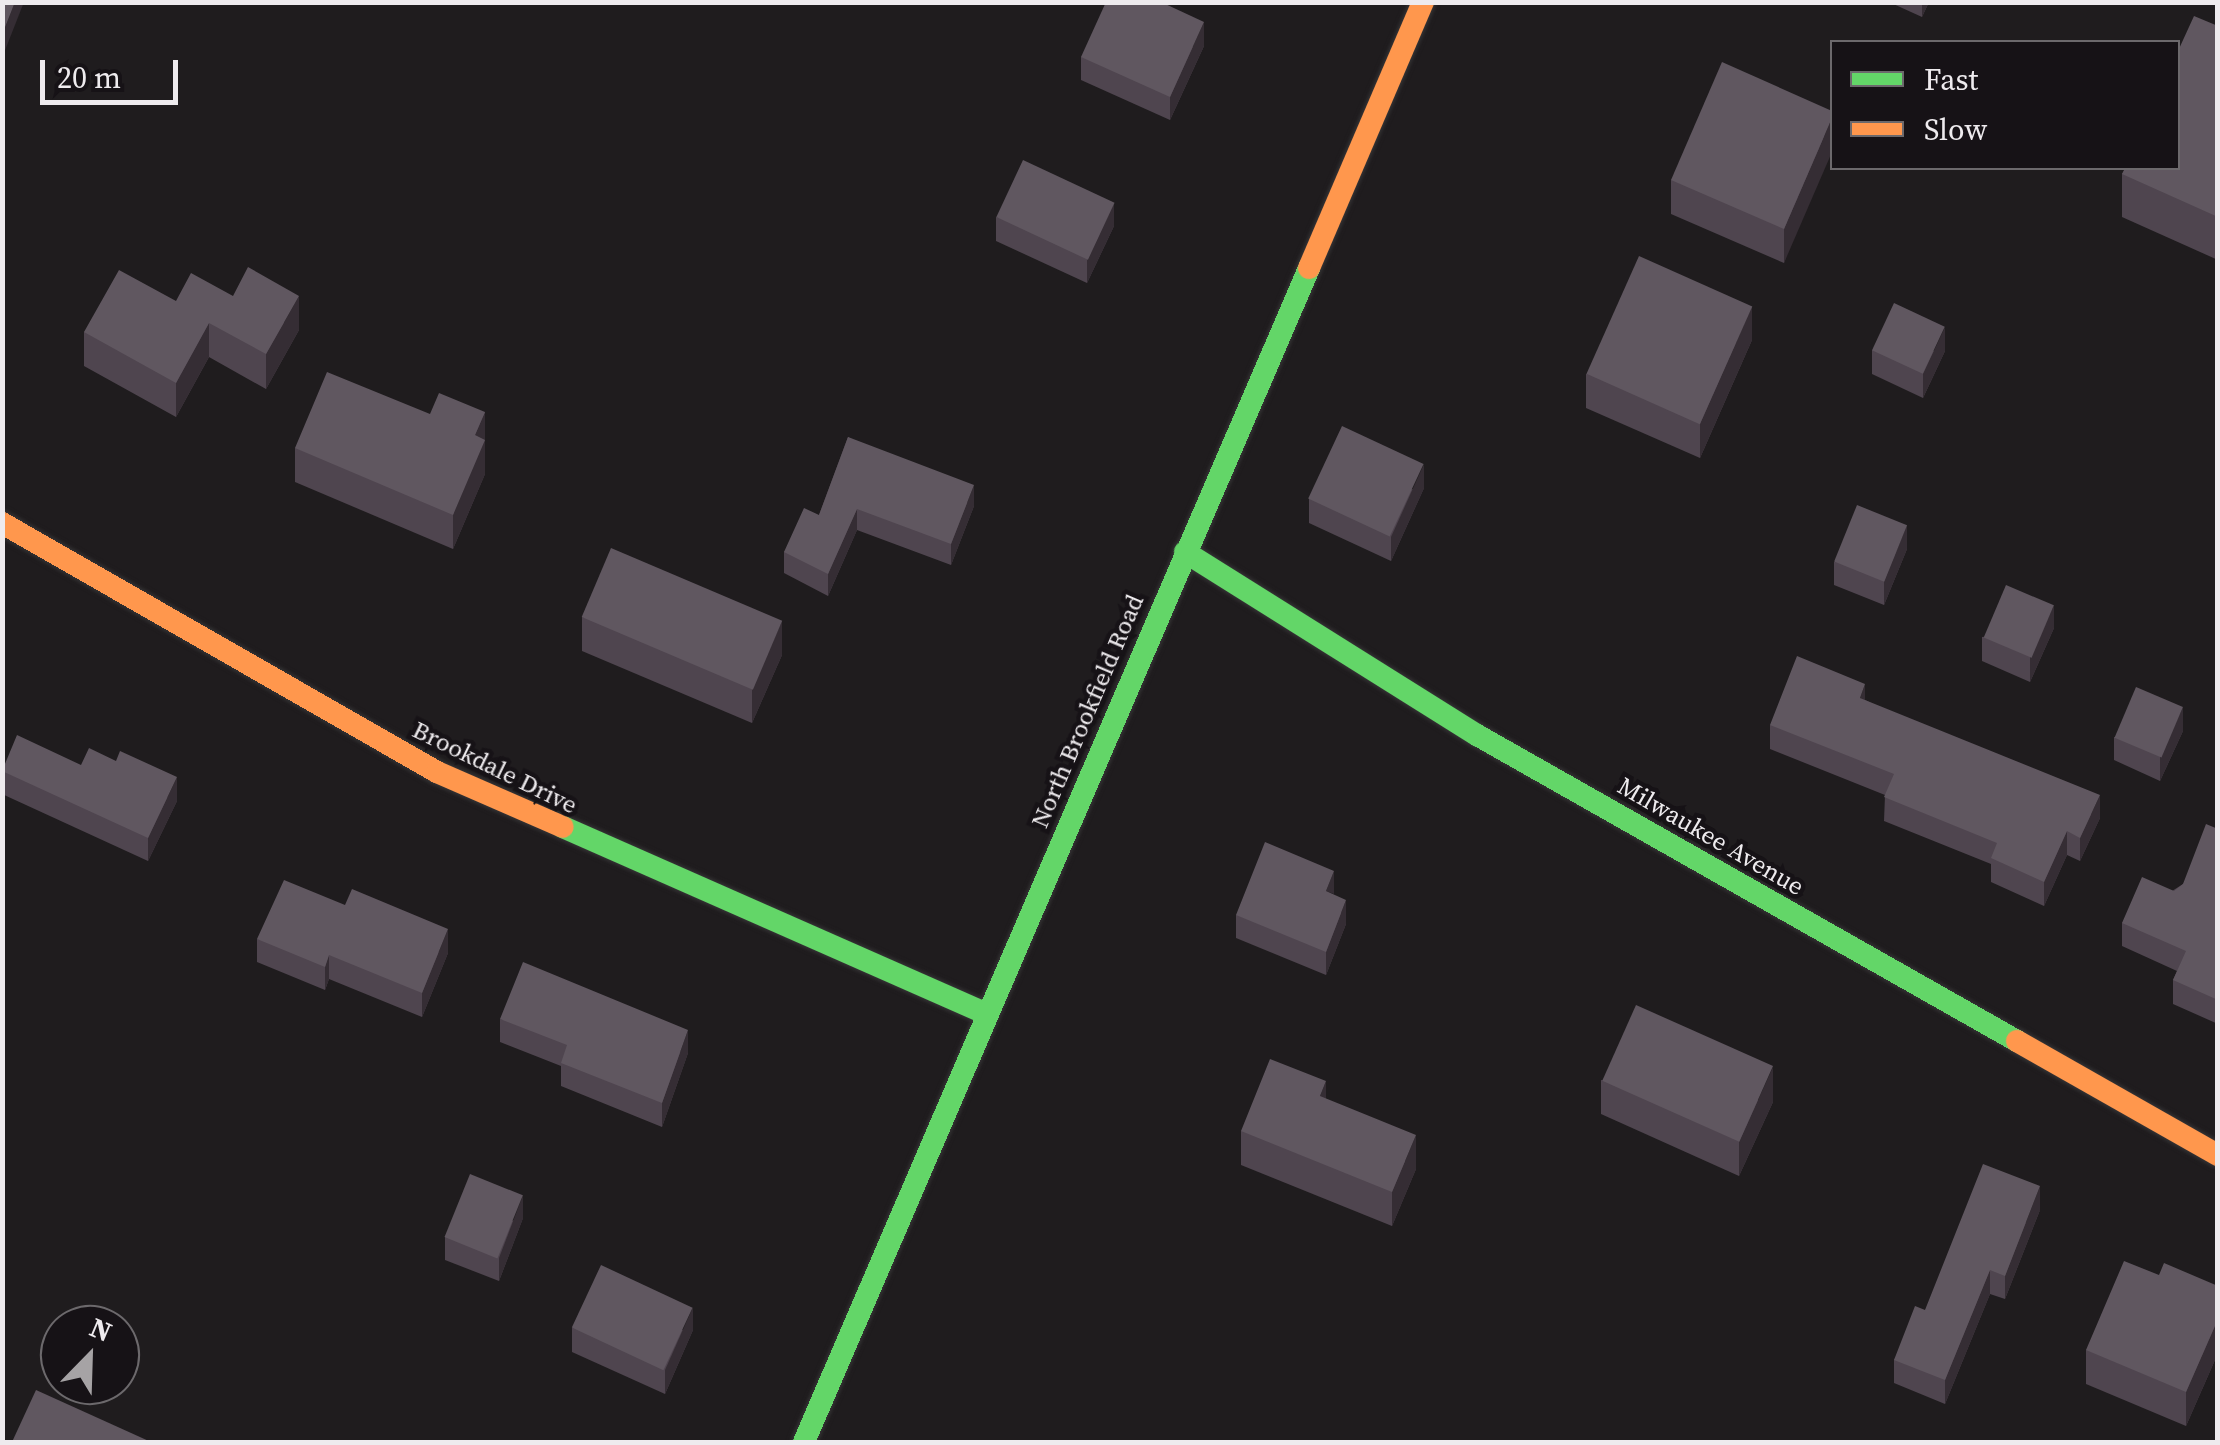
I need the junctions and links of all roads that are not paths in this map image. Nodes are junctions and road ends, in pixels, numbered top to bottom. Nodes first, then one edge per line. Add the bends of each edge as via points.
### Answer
1 (1422, 2) edge
2 (2, 523) edge
3 (1185, 552) junction
4 (986, 1014) junction
5 (2218, 1155) edge
6 (804, 1442) edge

1 - 3 street, North Brookfield Road
2 - 4 street, Brookdale Drive via 437,772
3 - 4 street, North Brookfield Road
3 - 5 street, Milwaukee Avenue via 1477,735
4 - 6 street, North Brookfield Road

